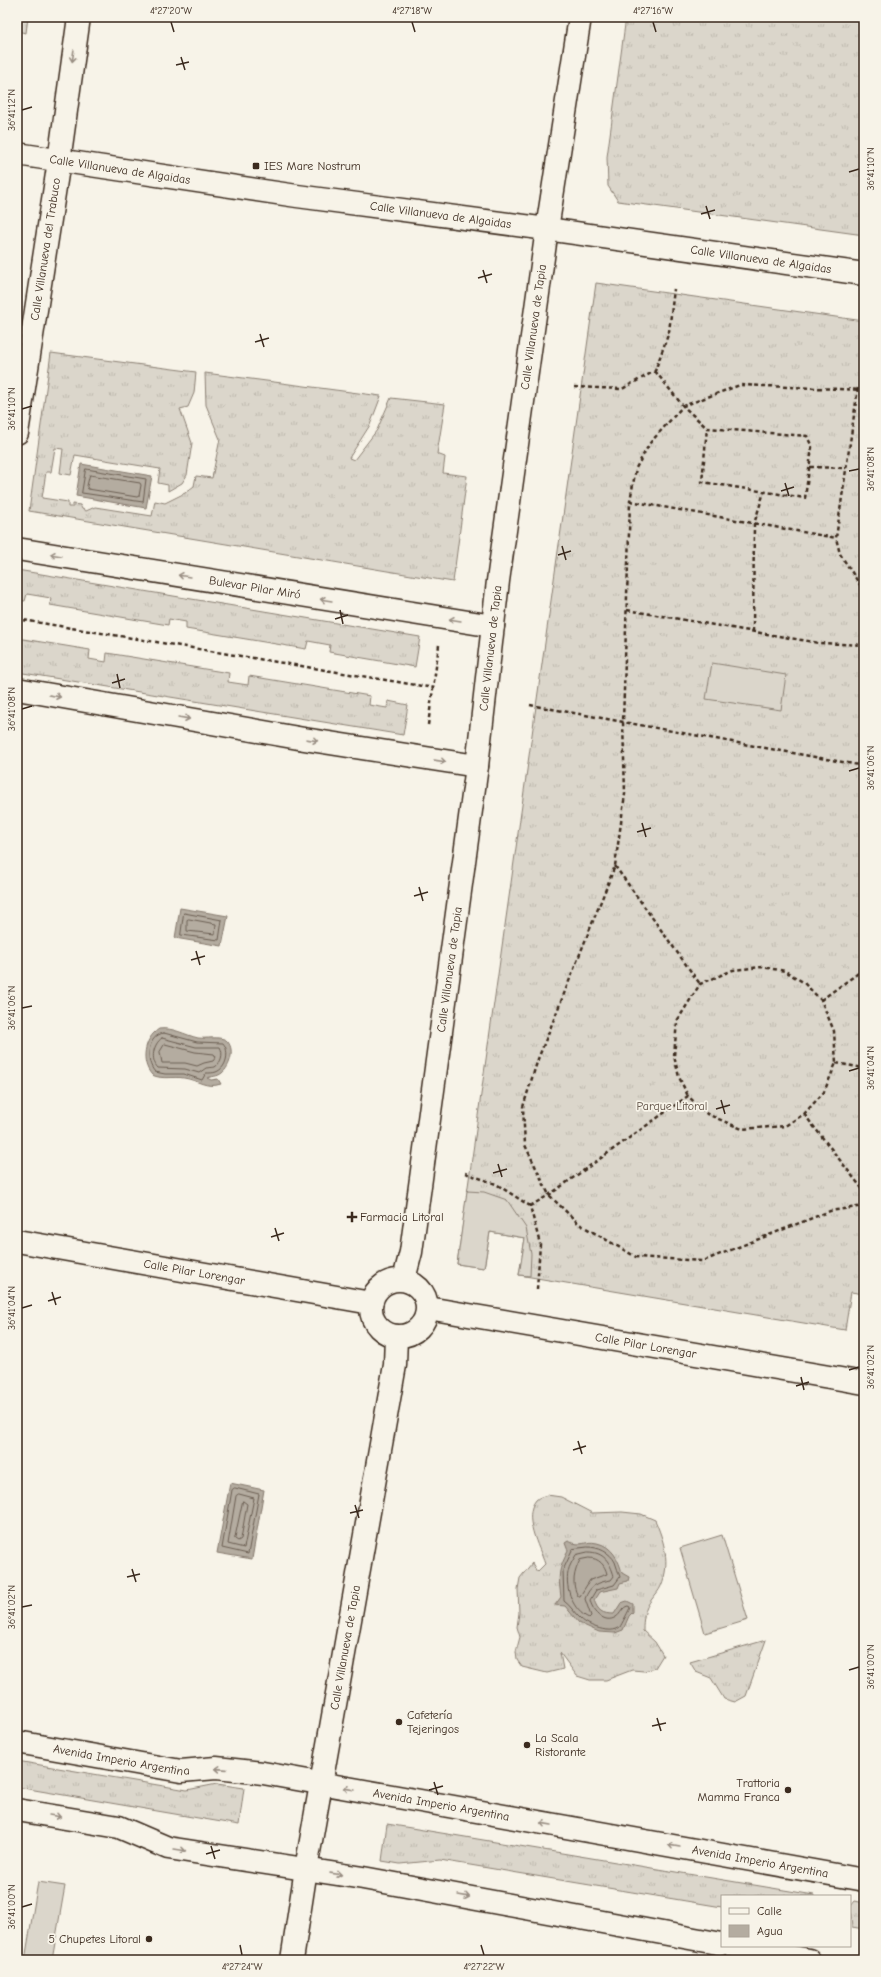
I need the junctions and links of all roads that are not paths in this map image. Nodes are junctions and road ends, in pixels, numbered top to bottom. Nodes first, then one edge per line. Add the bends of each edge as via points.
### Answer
1 (79, 17) edge
2 (580, 17) edge
3 (17, 154) edge
4 (59, 161) junction
5 (547, 229) junction
6 (864, 274) edge
7 (17, 433) edge
8 (17, 549) edge
9 (493, 626) junction
10 (17, 689) edge
11 (477, 766) junction
12 (17, 1241) edge
13 (404, 1279) junction
14 (371, 1303) junction
15 (428, 1308) junction
16 (396, 1336) junction
17 (864, 1383) edge
18 (17, 1742) edge
19 (323, 1784) junction
20 (17, 1810) edge
21 (306, 1869) junction
22 (864, 1880) edge
23 (721, 1944) edge
24 (739, 1947) edge
25 (292, 1960) edge
26 (809, 1960) edge

1 -> 4 street, Calle Villanueva del Trabuco
2 - 5 street, Calle Villanueva de Tapia
3 - 4 street, Calle Villanueva de Algaidas
4 - 5 street, Calle Villanueva de Algaidas
4 - 7 street, Calle Villanueva del Trabuco
5 - 6 street, Calle Villanueva de Algaidas
5 - 9 street, Calle Villanueva de Tapia
9 -> 8 street, Bulevar Pilar Miró
9 - 11 street, Calle Villanueva de Tapia
10 -> 11 street
11 - 13 street, Calle Villanueva de Tapia via 411,1252
12 - 14 street, Calle Pilar Lorengar
13 - 14 street via 388,1282 374,1294
13 - 15 street via 422,1290
14 - 16 street via 371,1312 380,1328
15 - 16 street via 422,1326 405,1336
15 - 17 street, Calle Pilar Lorengar
16 - 19 street, Calle Villanueva de Tapia via 395,1365
19 -> 18 street, Avenida Imperio Argentina via 264,1773 216,1768 180,1771
19 - 21 street, Calle Villanueva de Tapia
22 -> 19 street, Avenida Imperio Argentina
20 -> 21 street via 119,1827 168,1848
21 -> 23 street
21 - 25 street, Calle Villanueva de Tapia
24 - 26 street

